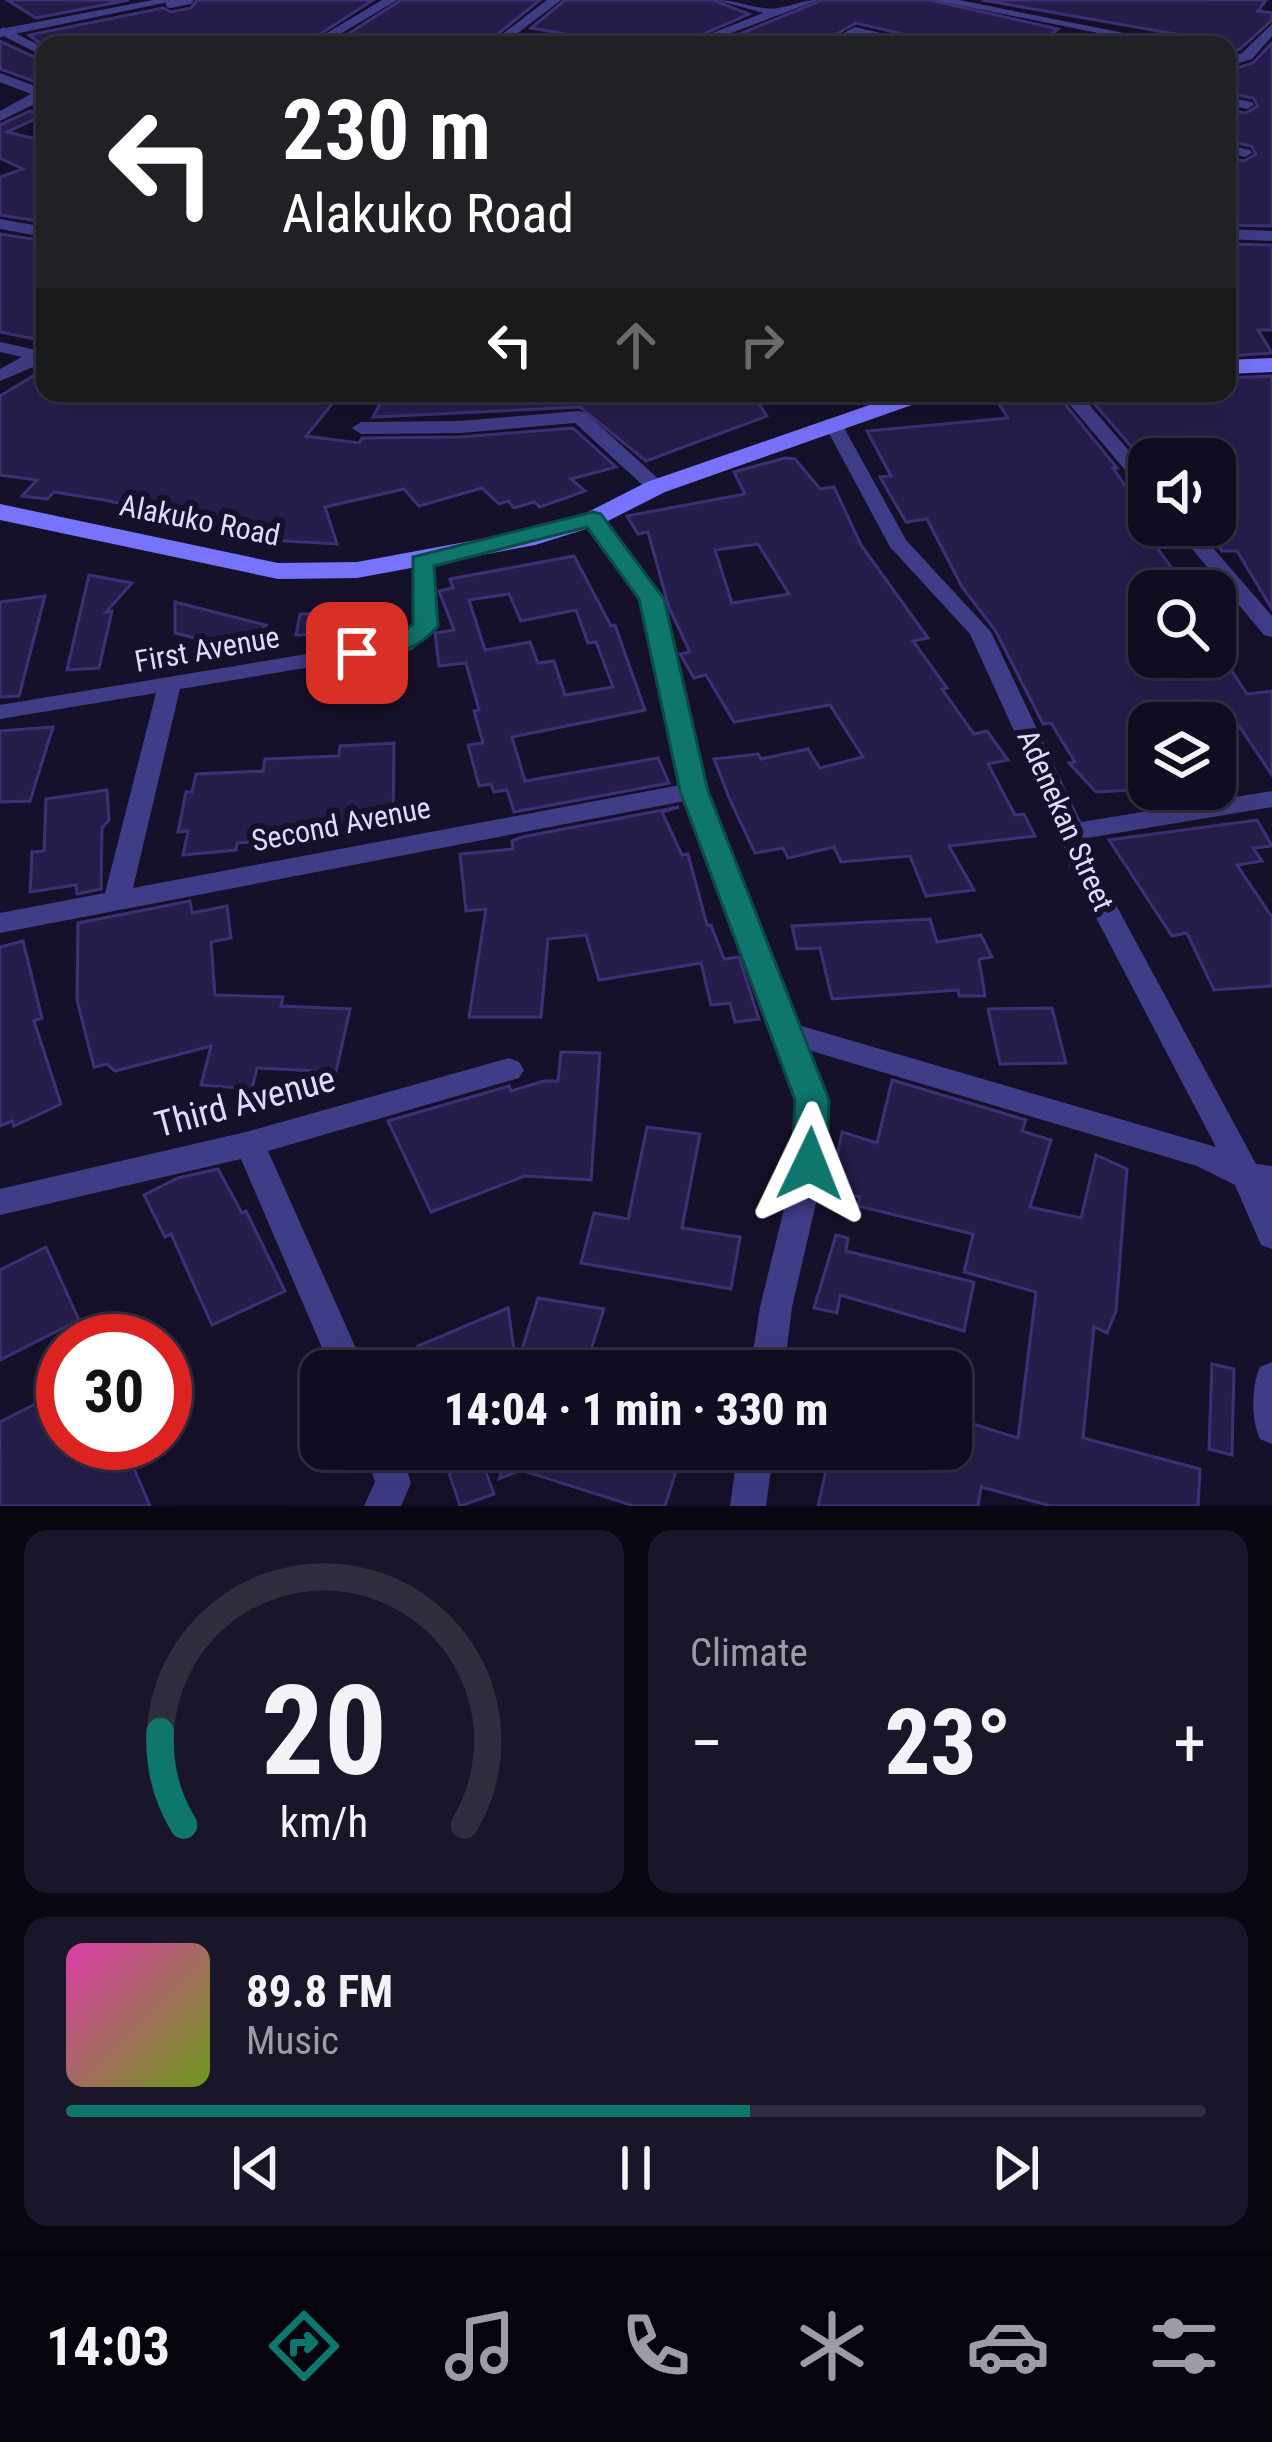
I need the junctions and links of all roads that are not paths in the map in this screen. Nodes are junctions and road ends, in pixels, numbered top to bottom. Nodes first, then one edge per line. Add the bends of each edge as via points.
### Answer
1 (189, 0) edge
2 (392, 0) edge
3 (555, 0) edge
4 (723, 0) edge
5 (812, 0) edge
6 (940, 0) edge
7 (169, 1) edge
8 (145, 2) edge
9 (770, 12) junction
10 (1272, 28) edge
11 (2, 33) edge
12 (329, 36) edge
13 (506, 36) edge
14 (710, 36) edge
15 (1114, 36) edge
16 (34, 47) dead end
17 (1236, 54) edge
18 (1253, 57) junction
19 (1236, 61) edge
20 (0, 77) edge
21 (36, 92) edge
22 (36, 99) edge
23 (1236, 103) edge
24 (1247, 105) dead end
25 (0, 117) edge
26 (1236, 151) edge
27 (1245, 153) dead end
28 (0, 224) edge
29 (36, 230) edge
30 (1236, 234) edge
31 (1272, 236) edge
32 (0, 347) edge
33 (36, 354) edge
34 (36, 358) edge
35 (1272, 365) edge
36 (1236, 367) edge
37 (0, 376) edge
38 (883, 402) edge
39 (1077, 402) edge
40 (833, 424) junction
41 (362, 428) dead end
42 (1128, 462) edge
43 (656, 487) junction
44 (0, 512) edge
45 (593, 519) junction
46 (1200, 546) edge
47 (422, 562) junction
48 (1272, 630) edge
49 (169, 687) junction
50 (0, 712) edge
51 (694, 791) junction
52 (1272, 800) edge
53 (1073, 832) junction
54 (117, 899) junction
55 (0, 923) edge
56 (787, 1033) junction
57 (508, 1070) dead end
58 (250, 1144) junction
59 (1259, 1178) edge
60 (0, 1202) edge
61 (1272, 1235) edge
62 (340, 1350) edge
63 (770, 1350) edge
64 (1272, 1378) edge
65 (1272, 1427) edge
66 (389, 1470) edge
67 (753, 1470) edge
68 (382, 1506) edge
69 (748, 1506) edge

1 - 7 lane
2 - 12 street
3 - 13 street
4 - 9 street
5 - 9 street
6 - 15 street
7 - 8 street
8 - 11 street
9 - 14 street
10 - 18 street
11 - 16 lane
17 - 18 street
18 - 19 street
20 - 21 street
22 - 25 street
23 - 24 street
26 - 27 street
28 - 29 street
30 - 31 street
32 - 33 street
34 - 37 street
35 - 36 main road
38 - 40 main road, Alakuko Road
39 - 42 street
40 - 43 main road, Alakuko Road
40 - 53 street, Adenekan Street via 897,543 980,632
41 - 43 street via 579,417
43 - 45 main road, Alakuko Road
44 - 47 main road, Alakuko Road via 278,572
45 - 47 main road, Alakuko Road
45 - 51 street via 651,599
46 - 48 street
47 - 49 street, First Avenue via 425,626 404,645
49 - 50 street, First Avenue
49 - 54 street
51 - 54 street, Second Avenue
51 - 56 street
52 - 53 street
53 - 59 street, Adenekan Street via 1083,868
54 - 55 street, Second Avenue
56 - 59 street
56 - 63 street via 812,1100 810,1164
57 - 58 street, Third Avenue
58 - 60 street, Third Avenue
58 - 62 street
59 - 61 street, Adenekan Street
64 - 65 street
66 - 68 street via 393,1483
67 - 69 street

